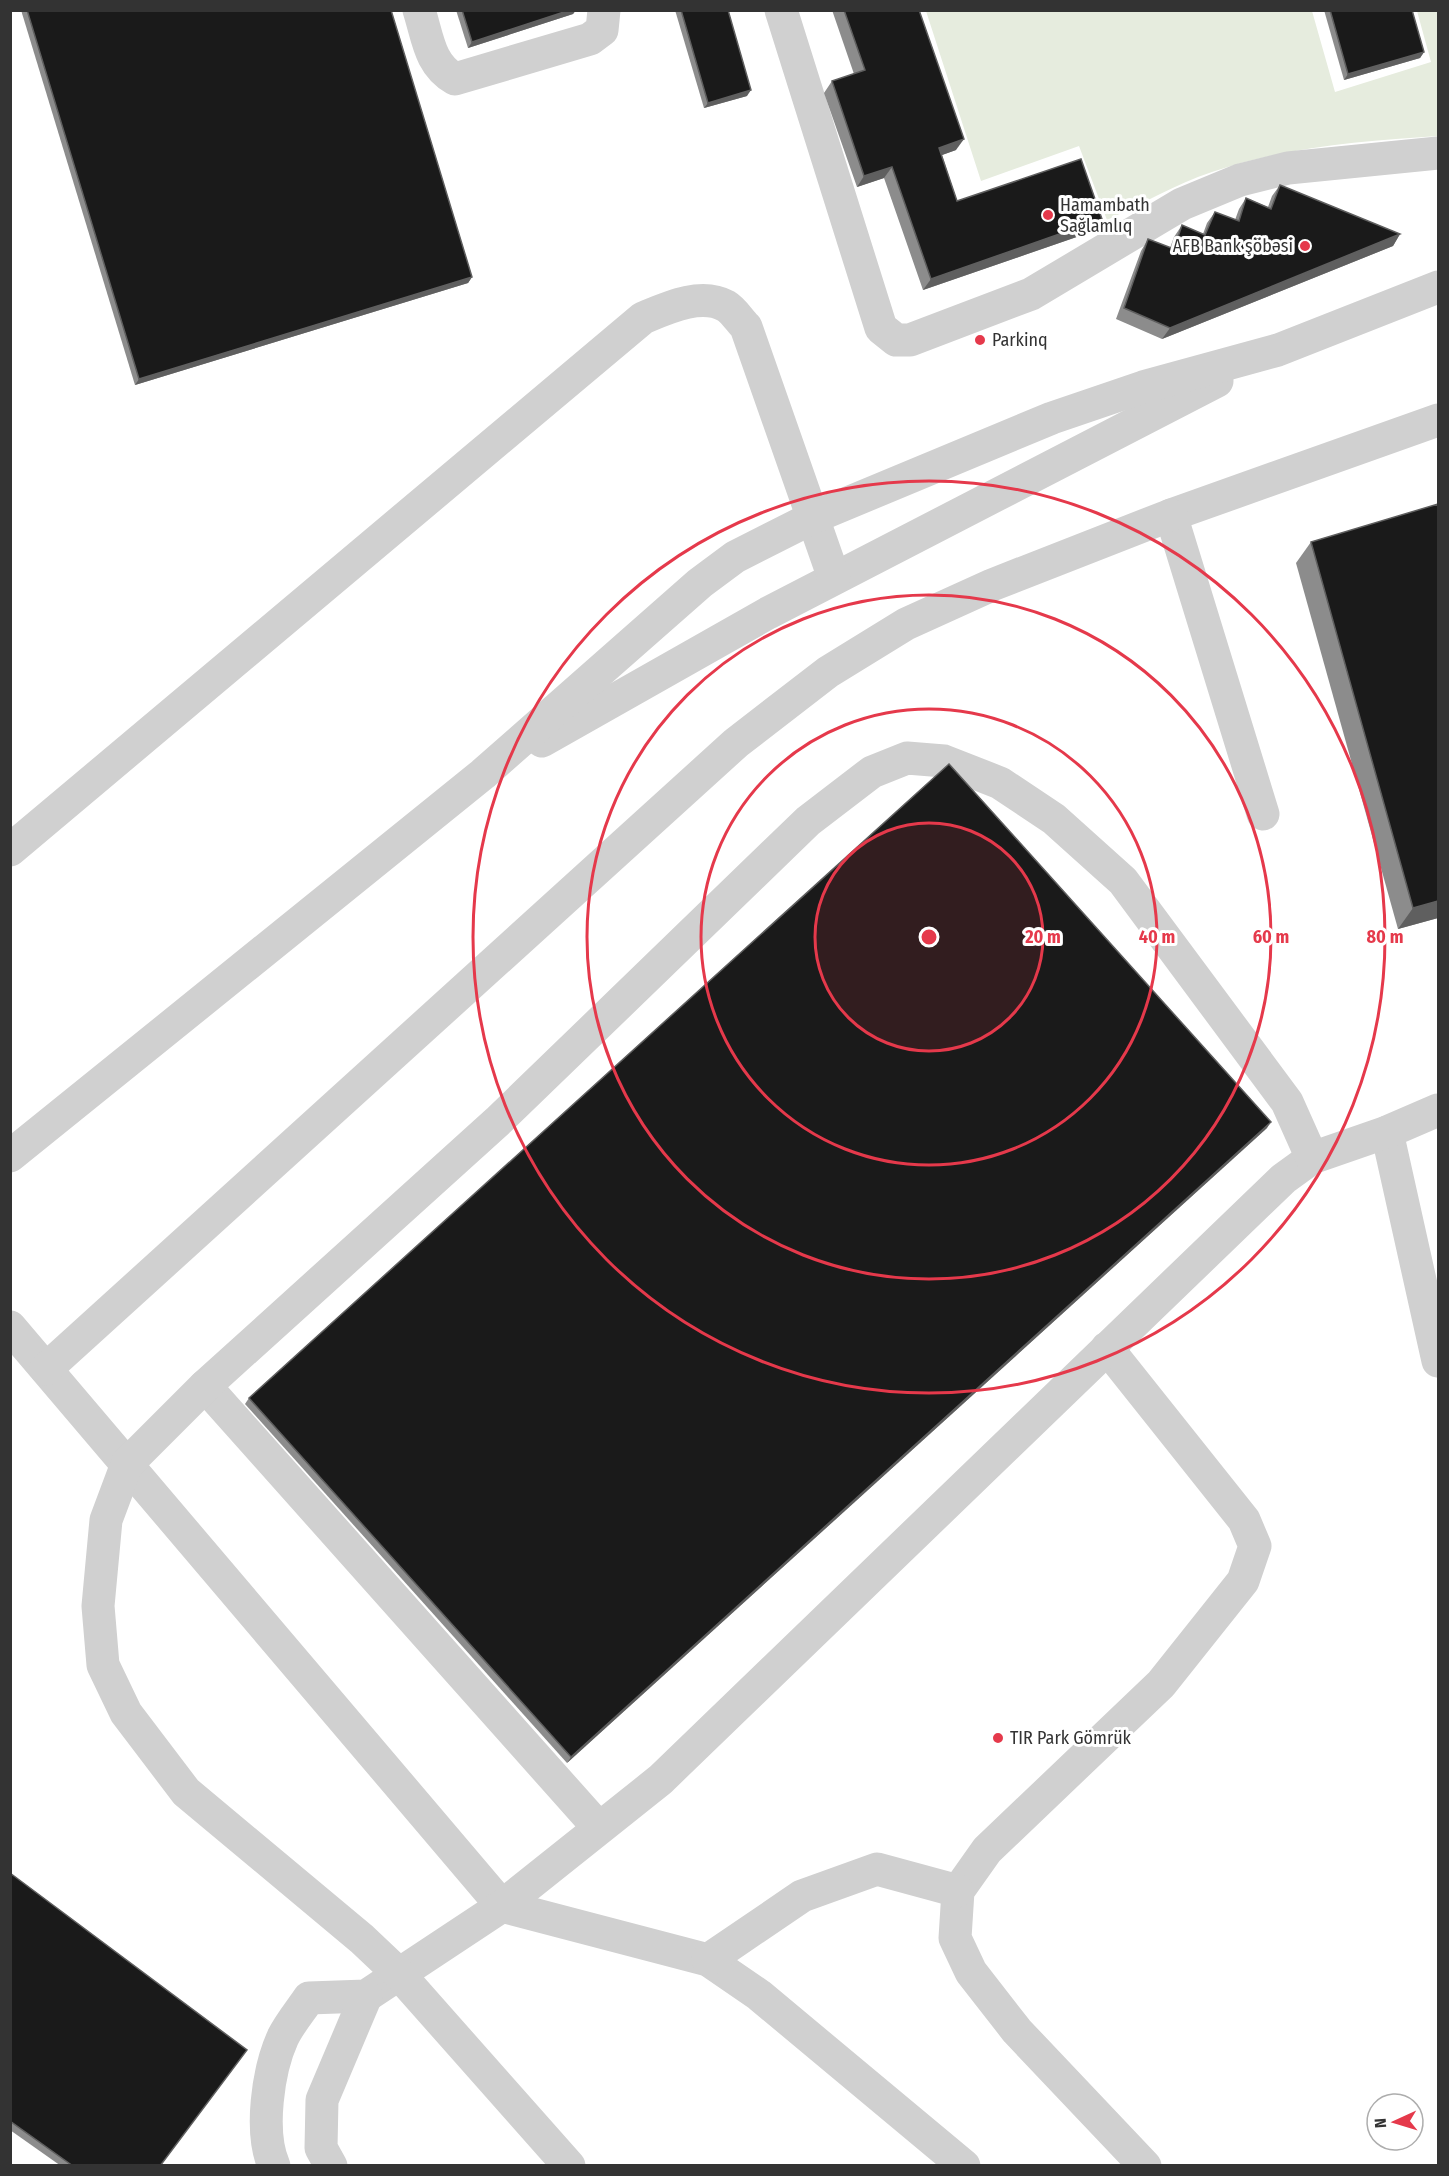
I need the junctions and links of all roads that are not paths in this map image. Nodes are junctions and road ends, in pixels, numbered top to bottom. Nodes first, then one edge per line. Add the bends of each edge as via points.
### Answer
1 (419, 10) edge
2 (604, 10) edge
3 (781, 10) edge
4 (1438, 153) edge
5 (1438, 287) edge
6 (1278, 350) junction
7 (1438, 420) edge
8 (1171, 514) junction
9 (814, 517) junction
10 (834, 578) junction
11 (483, 774) junction
12 (1263, 814) dead end
13 (10, 850) edge
14 (1438, 1110) edge
15 (1387, 1132) junction
16 (10, 1156) edge
17 (1312, 1158) junction
18 (10, 1327) edge
19 (1107, 1348) junction
20 (1438, 1361) edge
21 (46, 1370) junction
22 (205, 1386) junction
23 (127, 1464) junction
24 (598, 1827) junction
25 (958, 1891) junction
26 (502, 1906) junction
27 (708, 1960) junction
28 (399, 1974) junction
29 (366, 1996) junction
30 (274, 2166) edge
31 (331, 2166) edge
32 (569, 2166) edge
33 (964, 2166) edge
34 (1145, 2166) edge

1 - 2 lane via 434,59 440,70 454,79 590,39 602,30
3 - 4 lane via 881,327 896,340 910,340 1031,294 1182,204 1240,180 1288,168
5 - 6 lane
6 - 9 lane via 1143,387 1052,418
6 - 10 lane
7 - 8 lane
8 - 12 lane
8 - 21 lane via 992,585 906,624 819,679 736,743
9 - 10 lane
9 - 11 lane via 735,557 700,583
9 - 13 lane via 746,327 727,306 705,300 670,306 643,318
10 - 11 lane
11 - 16 lane
14 - 15 lane
15 - 17 lane
15 - 20 lane
17 - 19 lane via 1283,1179
17 - 22 lane via 1287,1102 1123,881 1054,819 1000,783 944,761 907,758 872,772 808,821 498,1121
18 - 21 lane
19 - 24 lane via 660,1780
19 - 25 lane via 1244,1520 1255,1546 1243,1581 1161,1684 987,1850
21 - 23 lane
22 - 23 lane
22 - 24 lane
23 - 26 lane
23 - 28 lane via 106,1520 98,1606 103,1665 126,1713 186,1792
24 - 26 lane
25 - 27 lane via 877,1869 802,1896
25 - 34 lane via 955,1938 970,1972 1017,2031
26 - 27 lane
26 - 28 lane
27 - 33 lane via 759,1995
28 - 29 lane
28 - 32 lane
29 - 30 lane via 309,1998 283,2037 266,2100 269,2155
29 - 31 lane via 322,2100 321,2148

